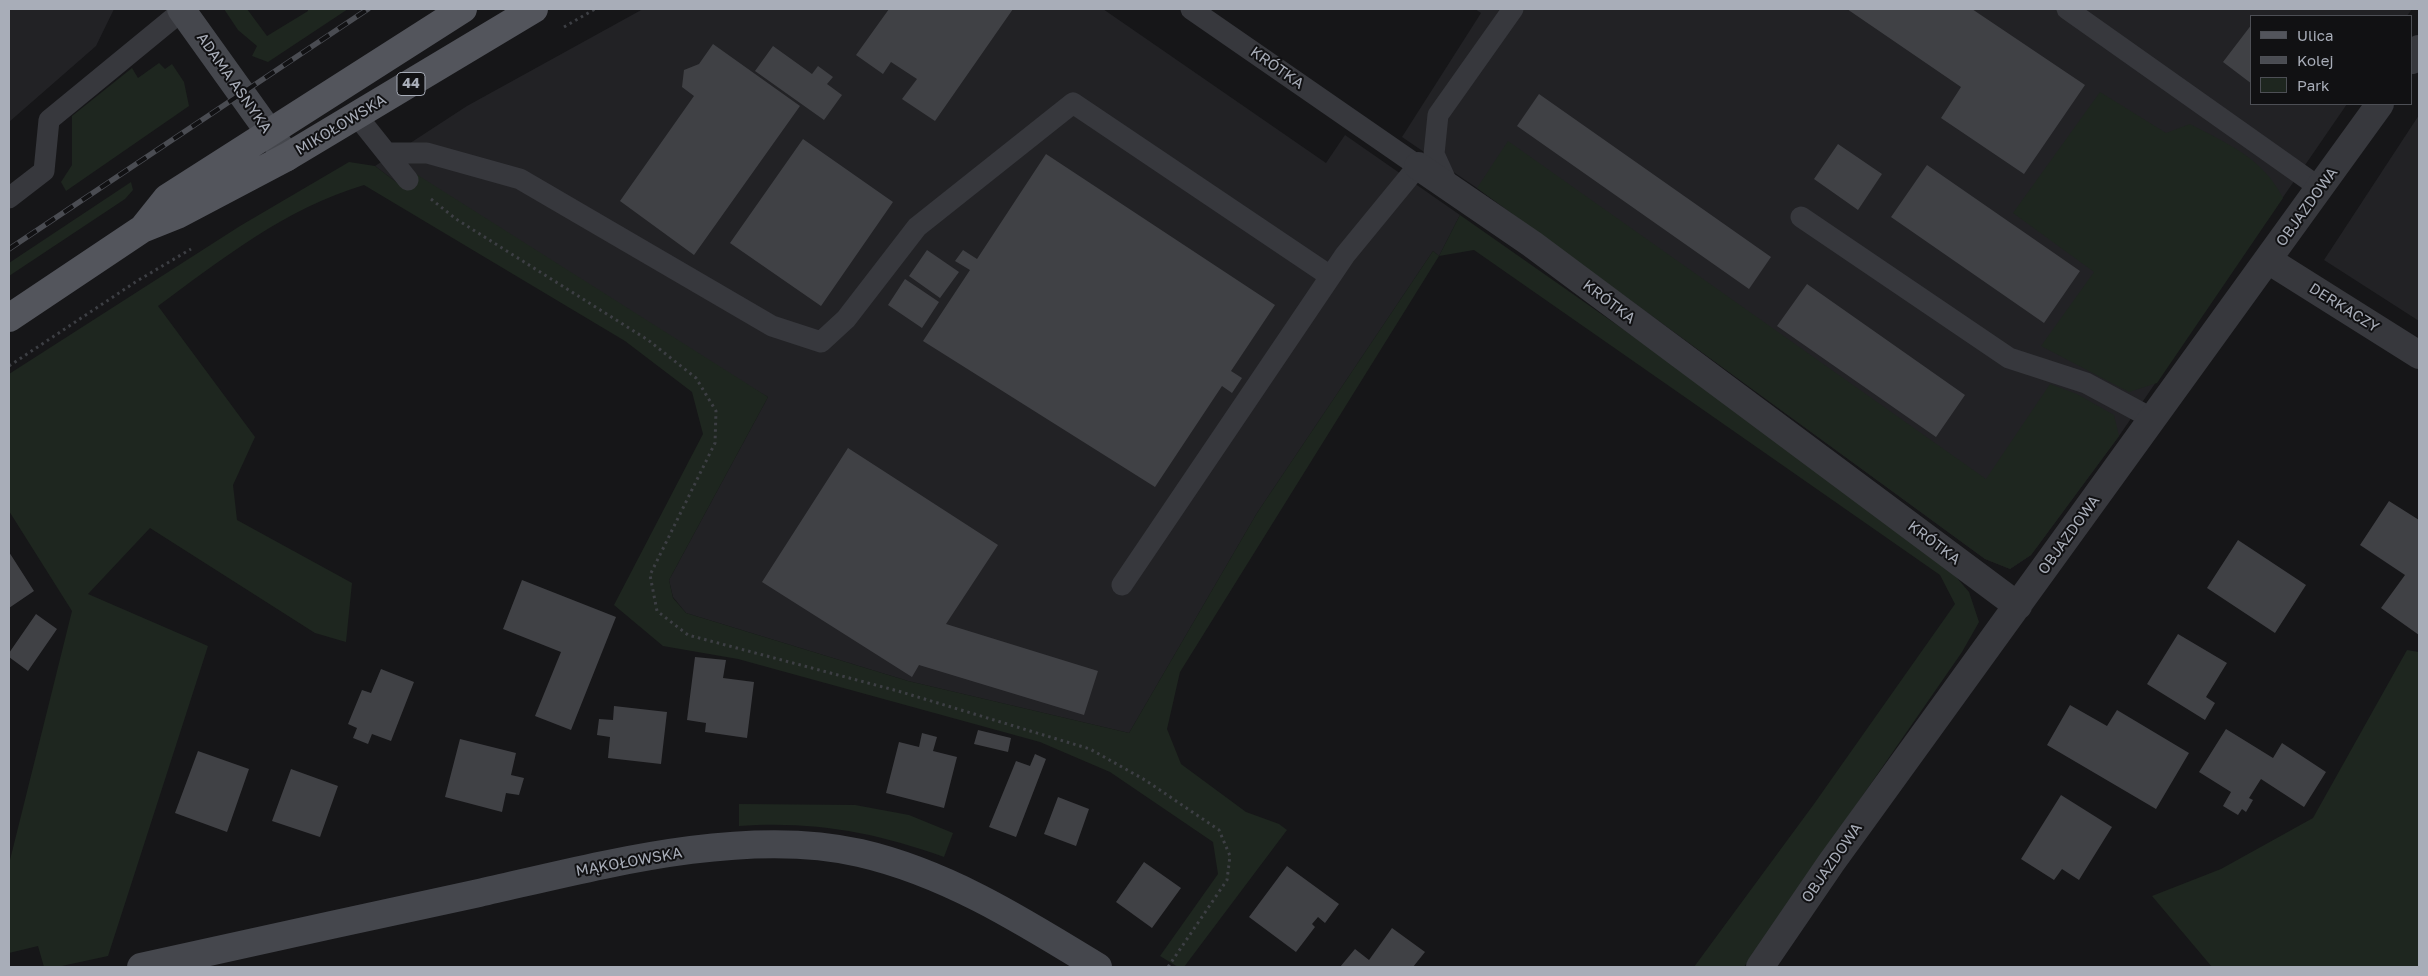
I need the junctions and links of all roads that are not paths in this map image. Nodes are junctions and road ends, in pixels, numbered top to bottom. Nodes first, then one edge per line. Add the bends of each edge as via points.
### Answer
1 (464, 9) edge
2 (534, 9) edge
3 (1191, 9) edge
4 (1513, 9) edge
5 (2067, 9) edge
6 (182, 10) edge
7 (2379, 105) edge
8 (357, 116) junction
9 (268, 132) junction
10 (387, 153) junction
11 (287, 157) junction
12 (1418, 166) junction
13 (408, 180) road end
14 (1449, 187) junction
15 (2320, 188) junction
16 (9, 198) edge
17 (1801, 217) dead end
18 (142, 229) junction
19 (2268, 260) junction
20 (1330, 276) junction
21 (9, 318) edge
22 (2419, 355) edge
23 (2154, 419) junction
24 (1122, 585) dead end
25 (2018, 606) junction
26 (141, 967) edge
27 (1098, 967) edge
28 (1760, 967) edge

1 - 9 main road, MIKOŁOWSKA / 44
2 - 8 main road, MIKOŁOWSKA / 44
3 - 12 lane, KRÓTKA
4 - 14 lane via 1438,115 1434,154
5 - 15 lane
6 - 9 street, ADAMA ASNYKA
6 - 16 lane via 49,120 44,170
7 - 15 street, OBJAZDOWA
8 - 10 lane
8 - 11 main road, MIKOŁOWSKA / 44
9 - 11 street, ADAMA ASNYKA
9 - 18 main road, MIKOŁOWSKA / 44 via 167,198
10 - 13 lane
10 - 20 lane via 428,153 520,179 772,326 821,342 846,319 917,227 1073,103
11 - 18 main road, MIKOŁOWSKA / 44 via 178,215
12 - 14 street, KRÓTKA
12 - 20 lane
14 - 25 street, KRÓTKA via 1532,244
15 - 19 street, OBJAZDOWA
17 - 23 lane via 2009,358 2086,383
18 - 21 main road, MIKOŁOWSKA / 44
19 - 22 street, DERKACZY
19 - 23 street, OBJAZDOWA
20 - 24 lane
23 - 25 street, OBJAZDOWA
25 - 28 street, OBJAZDOWA via 1831,863
26 - 27 street, MĄKOŁOWSKA via 610,865 731,844 797,845 859,852 921,872 980,897

